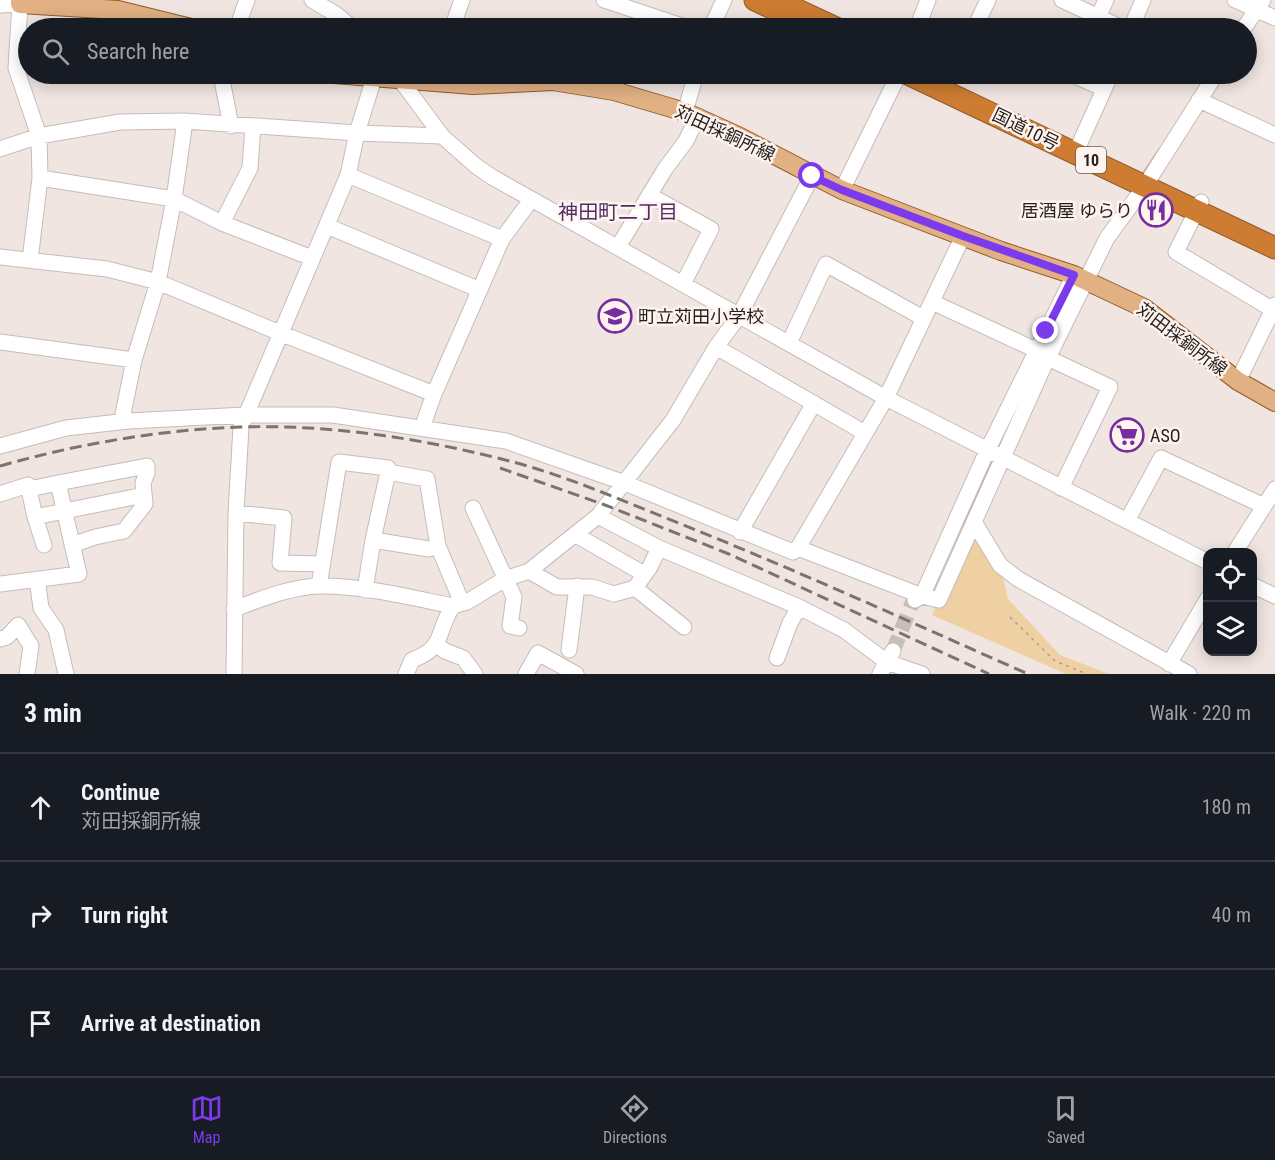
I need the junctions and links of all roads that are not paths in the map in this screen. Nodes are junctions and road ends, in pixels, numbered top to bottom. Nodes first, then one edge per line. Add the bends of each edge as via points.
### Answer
1 (247, 0) edge
2 (312, 0) edge
3 (458, 0) edge
4 (604, 0) edge
5 (724, 0) edge
6 (755, 0) edge
7 (776, 0) edge
8 (928, 0) edge
9 (988, 0) edge
10 (1062, 0) edge
11 (1106, 0) edge
12 (1143, 0) edge
13 (1235, 0) edge
14 (20, 2) edge
15 (0, 5) edge
16 (1259, 5) edge
17 (1098, 17) joint
18 (19, 18) edge
19 (150, 18) edge
20 (241, 18) edge
21 (341, 18) edge
22 (454, 18) edge
23 (658, 18) edge
24 (716, 18) edge
25 (793, 18) edge
26 (815, 18) edge
27 (921, 18) edge
28 (979, 18) edge
29 (1135, 18) edge
30 (1251, 18) edge
31 (1275, 18) edge
32 (18, 35) edge
33 (16, 68) junction
34 (0, 70) edge
35 (18, 74) edge
36 (21, 84) edge
37 (223, 84) edge
38 (372, 84) edge
39 (404, 84) edge
40 (468, 84) edge
41 (493, 84) edge
42 (570, 84) edge
43 (695, 84) edge
44 (894, 84) edge
45 (930, 84) edge
46 (950, 84) edge
47 (1093, 84) edge
48 (1106, 84) edge
49 (1209, 84) edge
50 (1104, 89) junction
51 (1199, 100) junction
52 (691, 114) junction
53 (185, 121) junction
54 (231, 126) junction
55 (253, 126) junction
56 (357, 134) junction
57 (1275, 135) edge
58 (39, 136) junction
59 (442, 136) junction
60 (1078, 145) junction
61 (0, 149) edge
62 (348, 175) junction
63 (812, 176) junction
64 (39, 178) junction
65 (1148, 181) junction
66 (842, 190) junction
67 (649, 195) junction
68 (174, 199) junction
69 (531, 200) junction
70 (1199, 206) junction
71 (222, 223) junction
72 (327, 226) junction
73 (963, 236) junction
74 (1275, 237) edge
75 (502, 239) junction
76 (618, 247) junction
77 (1275, 248) edge
78 (0, 257) edge
79 (312, 258) junction
80 (30, 260) junction
81 (1080, 278) junction
82 (158, 282) junction
83 (682, 284) junction
84 (480, 290) junction
85 (932, 302) junction
86 (1274, 309) edge
87 (739, 316) junction
88 (923, 318) junction
89 (280, 333) junction
90 (0, 342) edge
91 (789, 343) junction
92 (716, 347) junction
93 (1042, 354) junction
94 (134, 360) junction
95 (1238, 381) junction
96 (434, 394) junction
97 (886, 398) junction
98 (1275, 402) edge
99 (814, 403) junction
100 (245, 415) junction
101 (128, 421) junction
102 (422, 428) junction
103 (865, 433) junction
104 (0, 446) edge
105 (987, 451) junction
106 (1003, 459) junction
107 (388, 472) junction
108 (58, 483) junction
109 (625, 483) junction
110 (1061, 488) junction
111 (29, 489) junction
112 (1275, 489) edge
113 (0, 494) edge
114 (144, 495) junction
115 (1264, 506) junction
116 (473, 508) dead end
117 (65, 511) junction
118 (236, 513) junction
119 (598, 516) junction
120 (35, 517) junction
121 (1127, 521) junction
122 (974, 522) junction
123 (740, 532) junction
124 (576, 535) junction
125 (373, 540) junction
126 (44, 544) dead end
127 (72, 545) junction
128 (438, 546) junction
129 (659, 548) junction
130 (798, 548) junction
131 (1238, 548) edge
132 (1203, 559) edge
133 (322, 564) junction
134 (529, 571) junction
135 (645, 574) junction
136 (37, 579) junction
137 (505, 579) junction
138 (0, 584) edge
139 (319, 586) junction
140 (577, 586) junction
141 (1257, 587) edge
142 (635, 588) junction
143 (365, 590) junction
144 (1275, 596) edge
145 (917, 598) junction
146 (1206, 602) edge
147 (457, 605) junction
148 (800, 607) junction
149 (234, 609) junction
150 (684, 627) dead end
151 (519, 628) dead end
152 (0, 639) edge
153 (437, 645) junction
154 (569, 650) dead end
155 (777, 658) dead end
156 (887, 662) edge
157 (1169, 664) junction
158 (27, 674) edge
159 (66, 674) edge
160 (234, 674) edge
161 (406, 674) edge
162 (475, 674) edge
163 (526, 674) edge
164 (576, 674) edge
165 (922, 674) edge
166 (1189, 674) edge

1 - 20 street
2 - 21 street
3 - 22 street
4 - 23 street
5 - 24 street
6 - 25 highway
7 - 26 highway
8 - 27 street
9 - 28 street
10 - 17 street
11 - 17 street
12 - 29 street
13 - 16 street
14 - 15 street
14 - 18 street
14 - 19 main road via 118,10
16 - 30 street
16 - 31 street
32 - 33 street
33 - 34 street
33 - 35 street
36 - 58 street
37 - 54 street
38 - 56 street
39 - 59 street
40 - 41 main road, 苅田採銅所線
42 - 52 main road, 苅田採銅所線
43 - 52 street
44 - 66 street
45 - 65 highway, 国道10号 / 10
46 - 60 highway, 国道10号 / 10
47 - 50 street
48 - 50 street
49 - 51 street
50 - 60 street
51 - 57 street
51 - 65 street
52 - 63 main road, 苅田採銅所線
52 - 67 street via 686,141
53 - 54 street
53 - 58 street via 120,122
53 - 68 street
54 - 55 street
55 - 56 street
55 - 71 street via 250,168
56 - 59 street
56 - 62 street
58 - 61 street
58 - 64 street
59 - 69 street via 476,166
60 - 65 highway, 国道10号 / 10
62 - 72 street
62 - 75 street
63 - 66 main road, 苅田採銅所線
63 - 87 street
64 - 68 street
64 - 80 street
65 - 70 highway, 国道10号 / 10
65 - 81 street
66 - 73 main road, 苅田採銅所線
67 - 76 street
67 - 83 street via 711,230
68 - 71 street
68 - 82 street
69 - 75 street
69 - 76 street
70 - 74 highway, 国道10号 / 10
70 - 77 highway, 国道10号 / 10
70 - 86 street via 1176,252
71 - 79 street
72 - 79 street
72 - 84 street
73 - 81 main road, 苅田採銅所線
73 - 85 street
75 - 84 street
76 - 83 street
78 - 80 street
79 - 89 street
80 - 82 street via 107,268
81 - 93 street
81 - 95 main road, 苅田採銅所線 via 1144,308
82 - 89 street
82 - 94 street
83 - 87 street
84 - 96 street
85 - 88 street
85 - 93 street
86 - 95 street
87 - 91 street
87 - 92 street
88 - 91 street via 826,264
88 - 97 street
89 - 96 street
89 - 100 street
90 - 94 street
91 - 97 street
92 - 99 street
92 - 109 street via 673,420
93 - 105 street
93 - 106 street
93 - 110 street via 1110,387
94 - 101 street via 123,414
95 - 98 main road, 苅田採銅所線
96 - 102 street
97 - 103 street
97 - 105 street
99 - 103 street
99 - 123 street
100 - 101 street
100 - 102 street via 333,415
100 - 118 street
101 - 104 street via 66,428
102 - 109 street via 506,441
103 - 130 street
105 - 106 street
105 - 145 street
106 - 110 street
106 - 122 street
107 - 125 street
107 - 128 street via 427,479
107 - 133 street via 388,468 339,462
108 - 111 street
108 - 114 street via 147,466
108 - 117 street
109 - 119 street
109 - 123 street
110 - 121 street
111 - 113 street via 28,485
111 - 120 street
112 - 115 street
114 - 117 street
114 - 127 street via 145,504 124,531
115 - 121 street via 1161,458
115 - 131 street
116 - 137 street
117 - 120 street
117 - 127 street
118 - 133 street via 284,518 280,562
118 - 149 street
119 - 124 street
119 - 129 street
120 - 126 street
121 - 132 street
122 - 145 street via 939,600
122 - 157 street via 1000,565 1018,579
123 - 130 street via 793,552
124 - 134 street
124 - 135 street
125 - 128 street via 429,549
125 - 143 street
127 - 136 street via 79,574
128 - 147 street
129 - 135 street
129 - 148 street
130 - 145 street
133 - 139 street
134 - 137 street
134 - 140 street via 557,587
135 - 142 street
136 - 138 street
136 - 159 street via 41,608 56,630
137 - 147 street
137 - 151 street via 514,597 510,626
139 - 143 street
139 - 149 street via 275,594
140 - 142 street via 614,594
140 - 154 street
141 - 144 street
142 - 150 street
143 - 147 street
146 - 157 street
147 - 153 street via 446,616
148 - 155 street
148 - 156 street via 844,630
149 - 160 street
152 - 158 street via 18,625 31,646
153 - 161 street via 412,660
153 - 162 street via 463,658
156 - 165 street
157 - 166 street
163 - 164 street via 538,653

